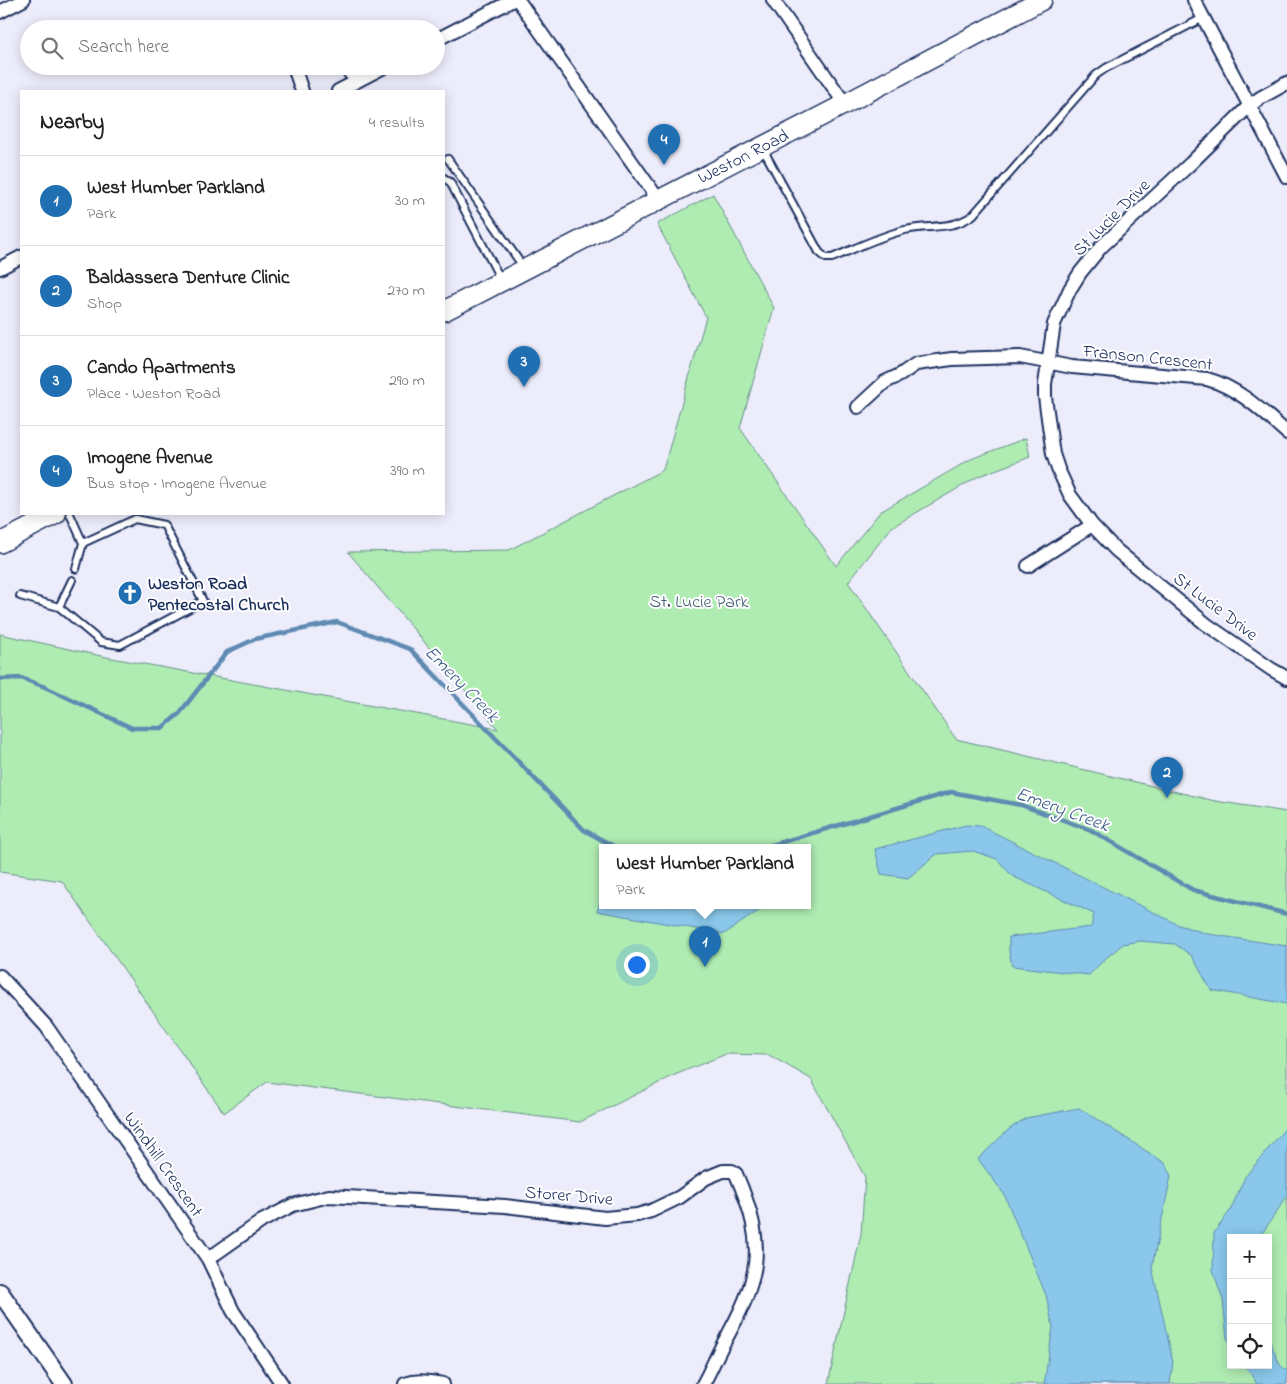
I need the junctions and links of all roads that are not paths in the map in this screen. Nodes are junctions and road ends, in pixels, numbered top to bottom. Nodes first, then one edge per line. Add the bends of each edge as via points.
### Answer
1 (23, 0) edge
2 (513, 0) edge
3 (518, 0) edge
4 (773, 0) edge
5 (1042, 0) edge
6 (1194, 0) edge
7 (0, 12) edge
8 (1203, 18) junction
9 (445, 35) edge
10 (297, 75) edge
11 (352, 75) edge
12 (369, 75) edge
13 (357, 81) junction
14 (1287, 83) edge
15 (302, 90) edge
16 (340, 90) edge
17 (845, 104) junction
18 (1248, 106) junction
19 (762, 147) junction
20 (448, 159) dead end
21 (1287, 177) edge
22 (445, 179) edge
23 (658, 199) junction
24 (20, 258) edge
25 (0, 268) edge
26 (525, 269) junction
27 (502, 281) junction
28 (445, 310) edge
29 (1049, 363) junction
30 (858, 407) dead end
31 (1287, 432) edge
32 (54, 515) edge
33 (70, 515) edge
34 (134, 516) edge
35 (1092, 525) junction
36 (83, 542) junction
37 (0, 543) edge
38 (1028, 566) dead end
39 (76, 569) dead end
40 (72, 580) dead end
41 (20, 596) dead end
42 (59, 607) junction
43 (1287, 678) edge
44 (0, 976) edge
45 (208, 1259) junction
46 (0, 1292) edge
47 (278, 1383) edge
48 (64, 1384) edge
49 (405, 1384) edge
50 (443, 1384) edge
51 (703, 1384) edge

1 - 7 street
2 - 9 street
3 - 23 street
4 - 17 street
5 - 17 main road, Weston Road
6 - 8 street
8 - 18 street
8 - 19 lane via 1096,75 973,214 952,225 908,229 826,258 819,252
10 - 15 street
11 - 13 street
12 - 13 street
13 - 16 street
14 - 18 street, St Lucie Drive
17 - 19 main road, Weston Road
18 - 21 street
18 - 29 street, St Lucie Drive via 1101,247 1080,273 1054,324
19 - 23 main road, Weston Road
20 - 26 lane
22 - 27 lane via 450,182
23 - 26 main road, Weston Road
24 - 25 street
26 - 27 main road, Weston Road
27 - 28 main road, Weston Road
29 - 30 street, Franson Crescent via 1020,357 952,359 916,364 884,382
29 - 31 street, Franson Crescent via 1222,383 1248,399
29 - 35 street, St Lucie Drive via 1045,397 1053,454 1070,495
32 - 37 main road
33 - 36 lane
34 - 36 lane
34 - 42 lane via 164,525 204,601 120,645 101,642
35 - 38 street
35 - 43 street, St Lucie Drive via 1116,550 1206,624
36 - 39 lane
40 - 42 lane
41 - 42 lane
44 - 45 street, Windhill Crescent via 46,1026
45 - 47 street, Windhill Crescent via 233,1311
45 - 51 street, Storer Drive via 262,1221 294,1205 329,1196 505,1206 605,1218 622,1217 651,1211 680,1198 706,1178 723,1170 732,1171 737,1176 755,1232 754,1278 743,1307
46 - 48 street
49 - 50 street via 423,1380

